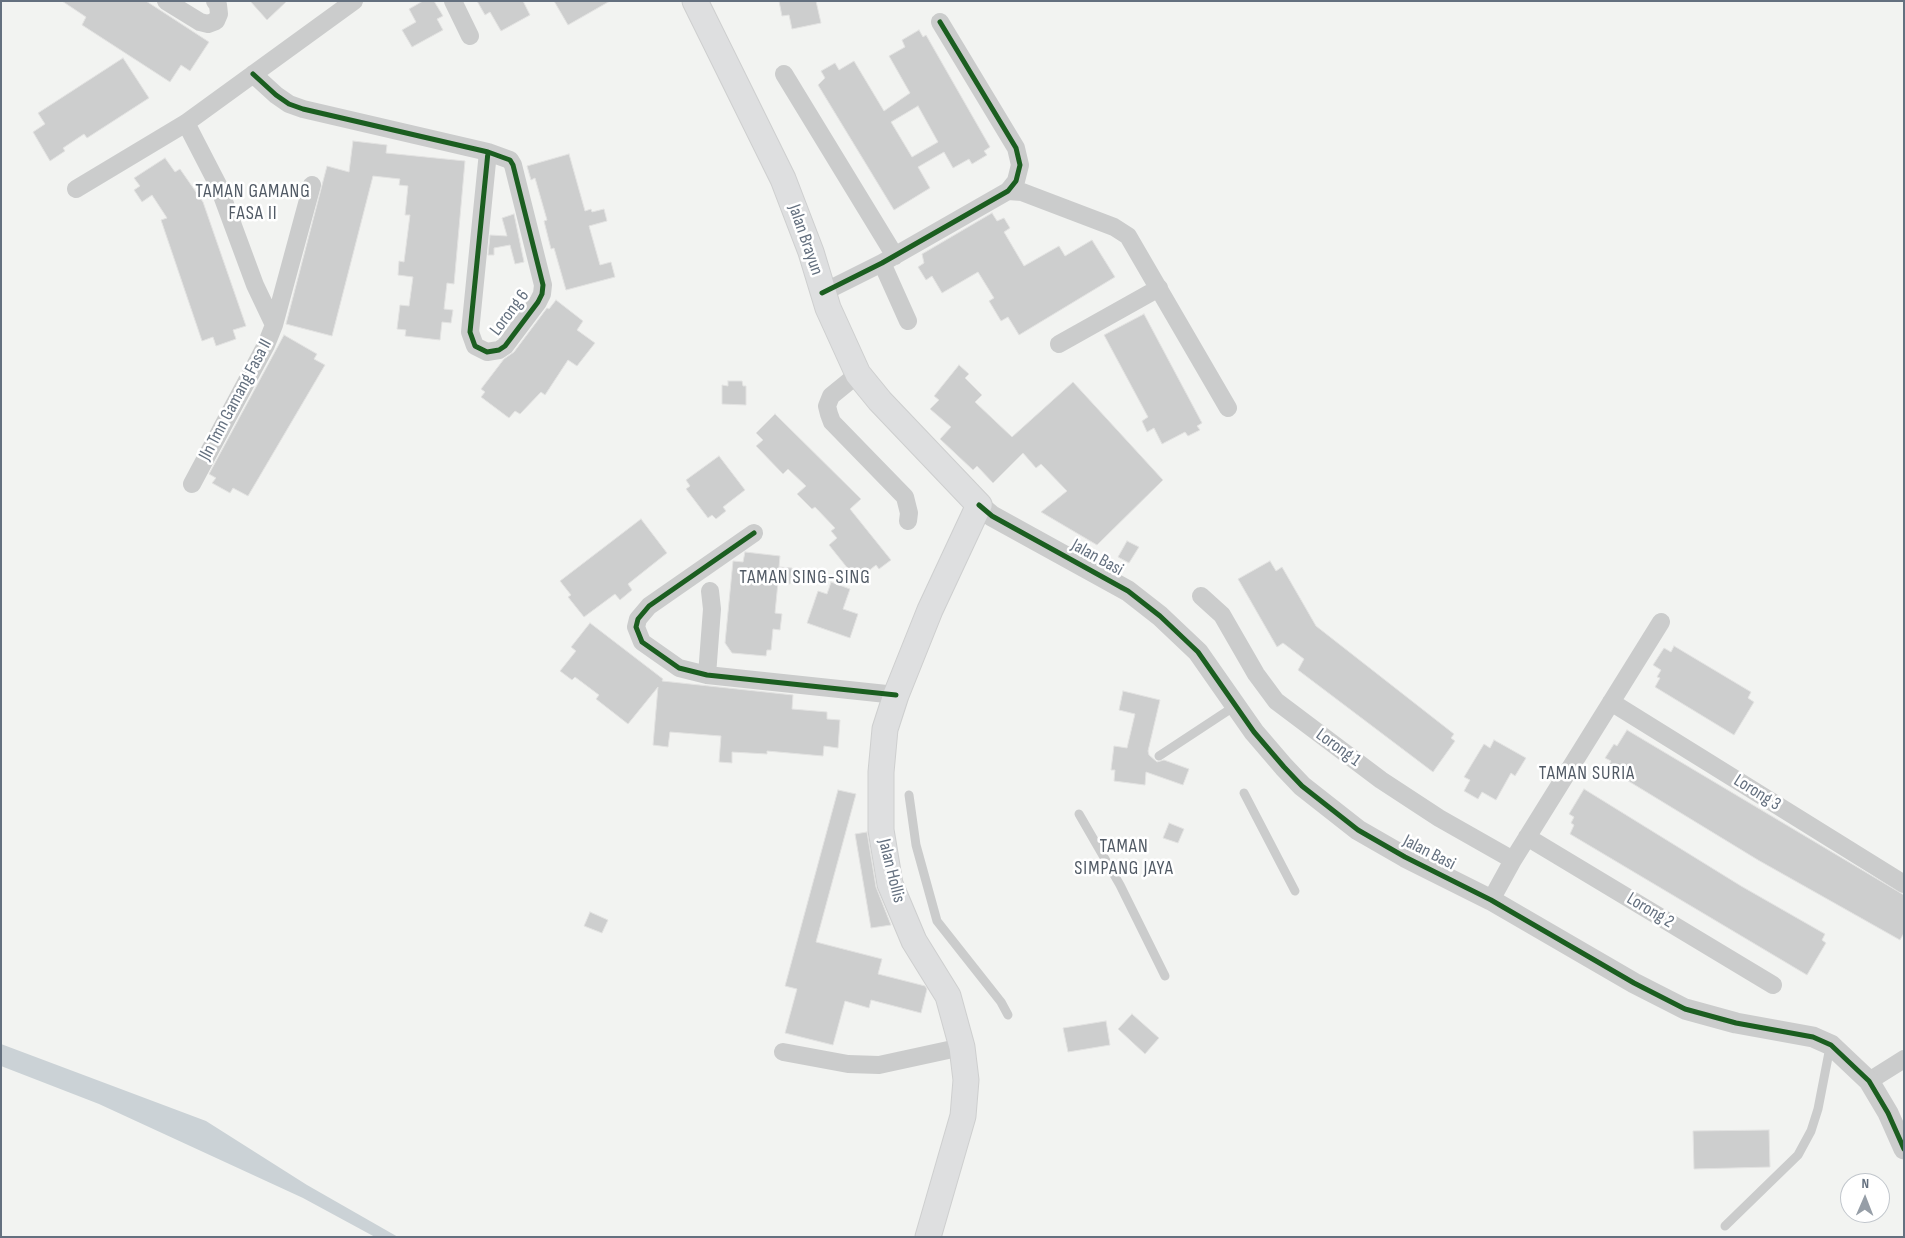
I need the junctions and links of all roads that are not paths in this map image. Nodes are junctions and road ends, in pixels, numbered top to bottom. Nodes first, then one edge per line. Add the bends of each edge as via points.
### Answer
1 (166, 1) edge
2 (215, 1) edge
3 (354, 1) edge
4 (453, 1) edge
5 (695, 1) edge
6 (940, 22) dead end
7 (470, 36) dead end
8 (253, 74) junction
9 (784, 74) dead end
10 (186, 123) junction
11 (488, 152) junction
12 (312, 186) dead end
13 (76, 189) dead end
14 (1008, 191) junction
15 (889, 259) junction
16 (1159, 288) junction
17 (822, 293) junction
18 (908, 322) dead end
19 (274, 325) junction
20 (1059, 344) dead end
21 (858, 374) junction
22 (1228, 408) dead end
23 (192, 484) dead end
24 (979, 505) junction
25 (908, 521) dead end
26 (754, 533) dead end
27 (710, 591) dead end
28 (1201, 596) dead end
29 (1662, 622) dead end
30 (707, 675) junction
31 (896, 695) junction
32 (1611, 702) junction
33 (1235, 706) junction
34 (1159, 756) dead end
35 (1244, 793) dead end
36 (909, 794) dead end
37 (1078, 814) dead end
38 (1527, 837) junction
39 (1513, 860) junction
40 (1904, 884) edge
41 (1295, 891) dead end
42 (1491, 900) junction
43 (1165, 976) dead end
44 (1773, 985) dead end
45 (1008, 1015) dead end
46 (1831, 1045) junction
47 (962, 1047) junction
48 (783, 1052) dead end
49 (1904, 1059) edge
50 (1869, 1081) junction
51 (1904, 1149) edge
52 (1725, 1226) dead end
53 (928, 1237) edge

1 - 2 street via 208,24 216,21 220,14
3 - 8 street
4 - 7 street
5 - 17 main road, Jalan Brayun via 783,179 811,252
6 - 14 street via 1020,156 1016,181
8 - 10 street
8 - 11 street, Lorong 6 via 276,95 303,109
9 - 15 street
10 - 13 street
10 - 19 street, Jln Tmn Gamang Fasa II via 218,185 255,286
11 - 11 street, Lorong 6 via 505,157 513,165 543,285 538,302 505,346 487,352 475,346 470,332
12 - 19 street
14 - 15 street
14 - 16 street via 1022,192 1122,231 1133,243
15 - 17 street
15 - 18 street
16 - 20 street
16 - 22 street
17 - 21 main road, Jalan Brayun
19 - 23 street, Jln Tmn Gamang Fasa II via 258,363
21 - 24 main road, Jalan Brayun
21 - 25 street via 831,396 827,406 829,414 832,422 905,496
24 - 31 main road, Jalan Hollis via 930,610
24 - 33 street, Jalan Basi via 992,516 1128,591 1160,616 1198,652
26 - 30 street via 649,606 638,619 638,635 649,649 679,668
27 - 30 street via 712,609
28 - 39 street, Lorong 1 via 1222,615 1256,674 1276,701 1381,780
29 - 32 street
30 - 31 street
31 - 47 main road, Jalan Hollis via 885,729 880,772 881,830 890,884 914,940 948,996
32 - 38 street
32 - 40 street, Lorong 3
33 - 34 lane
33 - 42 street, Jalan Basi via 1302,786 1358,830
35 - 41 lane
36 - 45 lane via 916,845 937,921
37 - 43 lane via 1120,885
38 - 39 street
38 - 44 street, Lorong 2
39 - 42 street
42 - 46 street, Jalan Basi via 1685,1009 1736,1023 1805,1035
46 - 50 street, Jalan Basi
46 - 52 lane via 1818,1109 1798,1155
47 - 48 street via 879,1065 848,1064
47 - 53 main road, Jalan Hollis via 966,1080 962,1116
49 - 50 street
50 - 51 street, Jalan Basi

